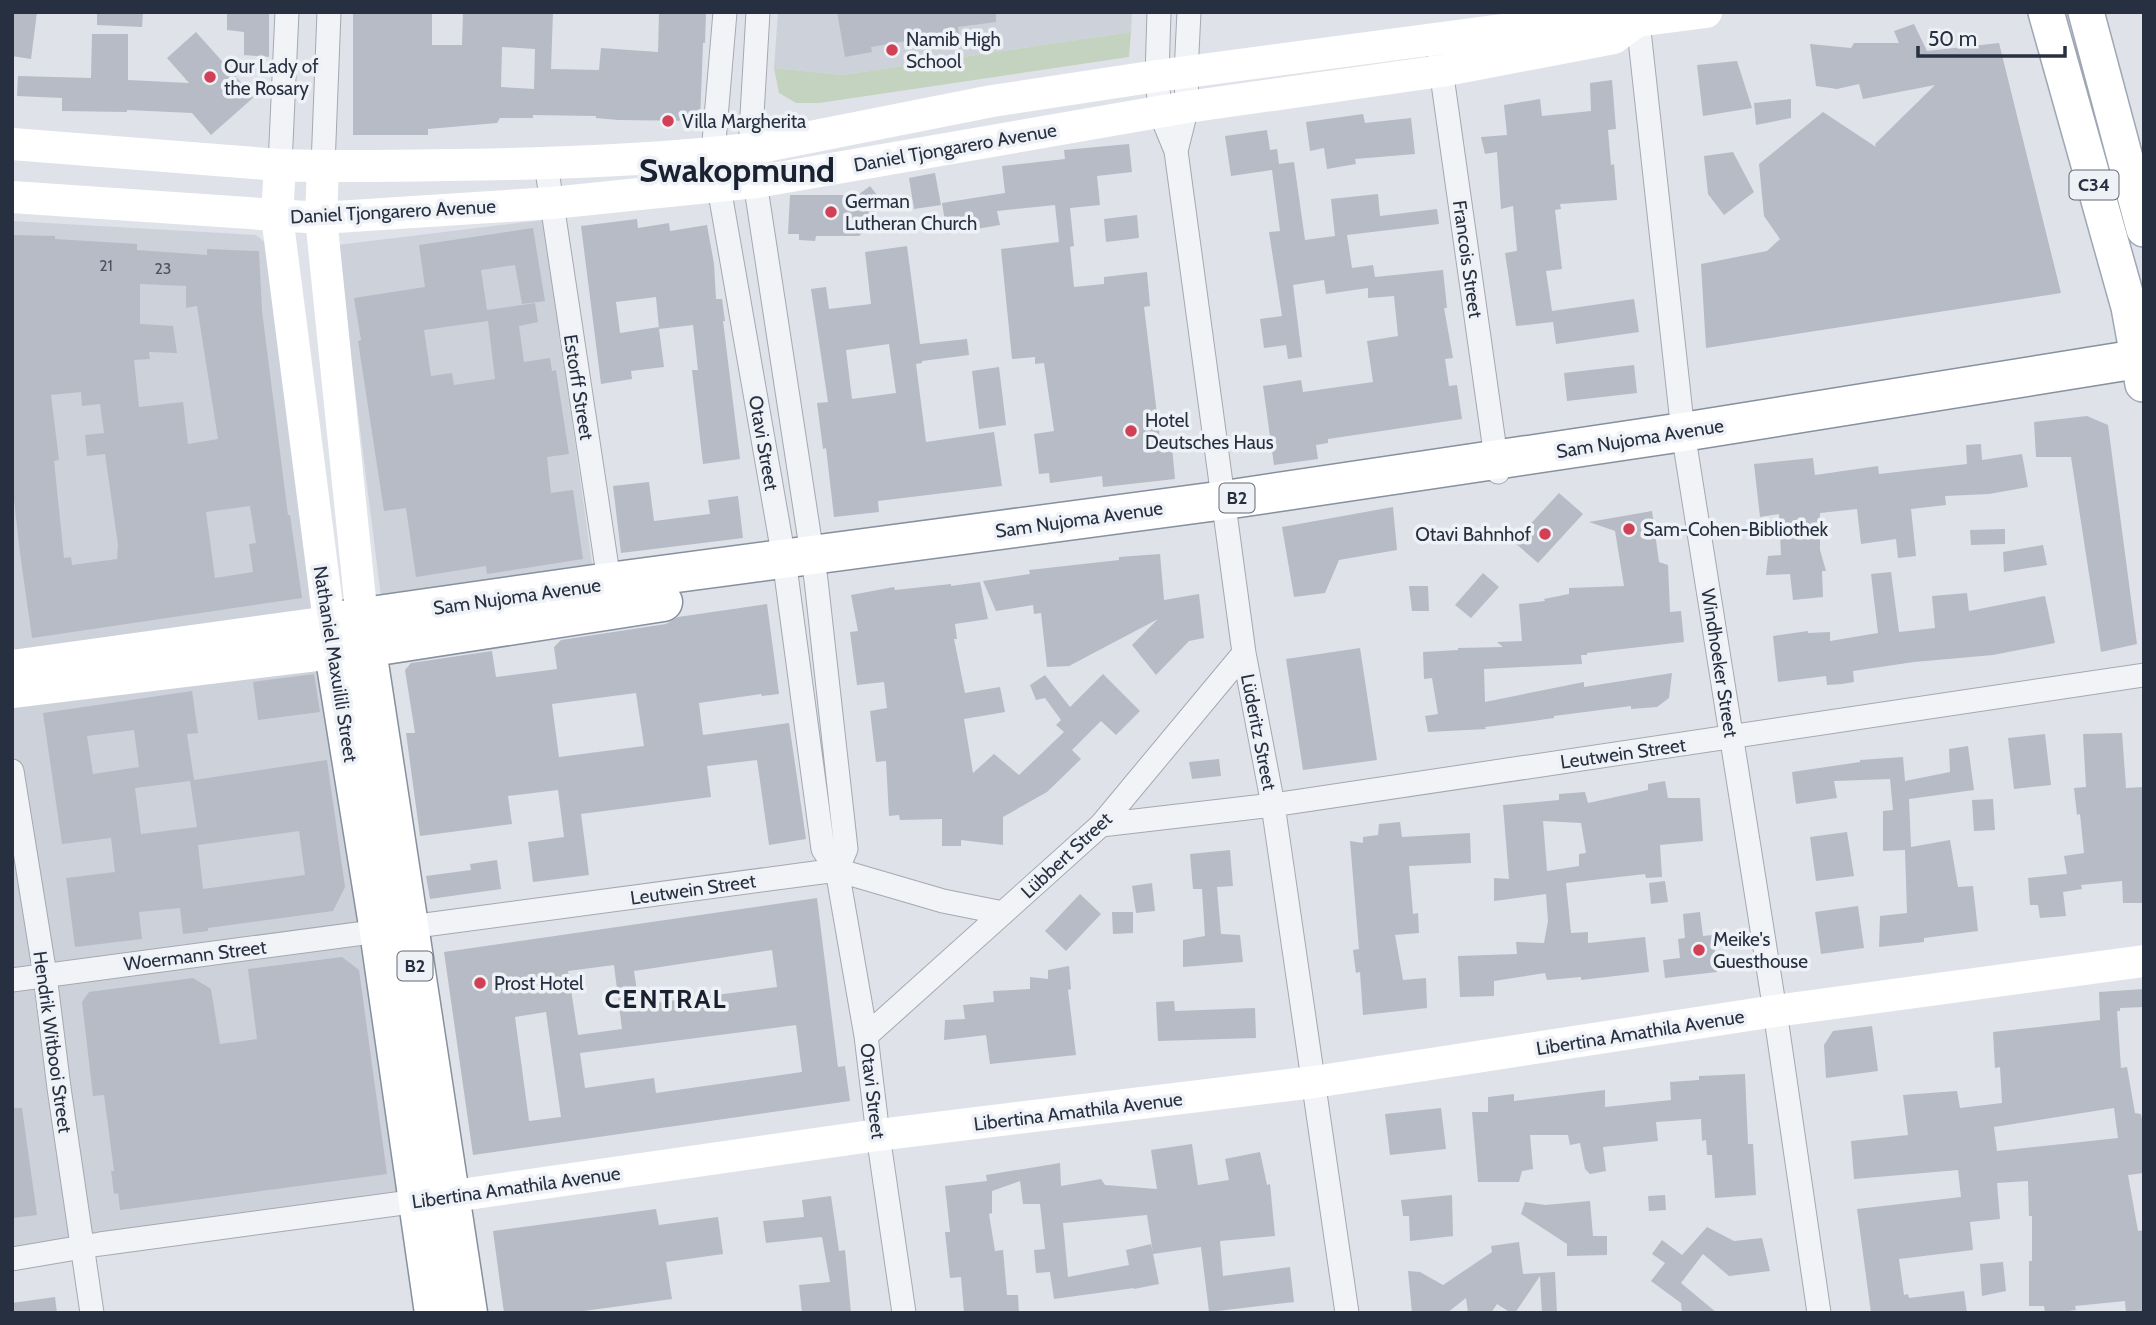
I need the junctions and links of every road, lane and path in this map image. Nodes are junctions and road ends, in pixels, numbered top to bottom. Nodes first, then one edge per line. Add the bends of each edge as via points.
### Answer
1 (287, 12) edge
2 (329, 12) edge
3 (725, 12) edge
4 (758, 12) edge
5 (1159, 12) edge
6 (1189, 12) edge
7 (1706, 12) edge
8 (2046, 12) edge
9 (2086, 12) edge
10 (1637, 17) edge
11 (1437, 38) junction
12 (1441, 71) junction
13 (1172, 74) junction
14 (1174, 110) junction
15 (12, 144) edge
16 (750, 149) junction
17 (713, 153) junction
18 (547, 164) junction
19 (280, 165) junction
20 (323, 166) junction
21 (756, 182) junction
22 (719, 186) junction
23 (12, 197) edge
24 (552, 203) junction
25 (277, 216) junction
26 (321, 218) junction
27 (2144, 229) edge
28 (2143, 375) edge
29 (1684, 441) junction
30 (1497, 469) junction
31 (1226, 509) junction
32 (800, 570) junction
33 (611, 596) junction
34 (347, 636) junction
35 (1244, 653) junction
36 (12, 666) edge
37 (2144, 675) edge
38 (12, 692) edge
39 (1732, 737) junction
40 (12, 771) edge
41 (1273, 805) junction
42 (1101, 825) junction
43 (837, 870) junction
44 (1003, 913) junction
45 (394, 929) junction
46 (2144, 961) edge
47 (45, 975) junction
48 (12, 980) edge
49 (1775, 1011) junction
50 (866, 1036) junction
51 (1314, 1082) junction
52 (878, 1135) junction
53 (435, 1199) junction
54 (83, 1247) junction
55 (12, 1259) edge
56 (92, 1313) edge
57 (434, 1313) edge
58 (468, 1313) edge
59 (904, 1313) edge
60 (1347, 1313) edge
61 (1819, 1313) edge

1 - 19 street, Nathaniel Maxuilili Street
2 - 20 street
3 - 17 street, Otavi Street
4 - 16 street, Otavi Street
5 - 13 street, Lüderitz Street
6 - 13 street, Lüderitz Street
7 - 10 street, Daniel Tjongarero Avenue
8 - 28 main road, C34 via 2129,307
9 - 27 main road, C34
10 - 11 street, Daniel Tjongarero Avenue via 1607,16
10 - 12 street, Daniel Tjongarero Avenue via 1614,38
10 - 29 street, Windhoeker Street
11 - 12 street, Francois Street
11 - 13 street, Daniel Tjongarero Avenue
12 - 14 street, Daniel Tjongarero Avenue
12 - 30 street, Francois Street
13 - 14 street, Lüderitz Street
13 - 16 street, Daniel Tjongarero Avenue via 992,102
14 - 21 street, Daniel Tjongarero Avenue
14 - 31 street, Lüderitz Street
15 - 19 street, Daniel Tjongarero Avenue
16 - 17 street, Daniel Tjongarero Avenue
16 - 21 street, Otavi Street
17 - 18 street, Daniel Tjongarero Avenue
17 - 22 street, Otavi Street
18 - 20 street, Daniel Tjongarero Avenue
18 - 24 street, Estorff Street
19 - 20 street, Daniel Tjongarero Avenue
19 - 25 street, Nathaniel Maxuilili Street
20 - 26 street, Nathaniel Maxuilili Street
21 - 22 street, Daniel Tjongarero Avenue
21 - 32 street, Otavi Street
22 - 24 street, Daniel Tjongarero Avenue
22 - 32 street, Otavi Street
23 - 25 street, Daniel Tjongarero Avenue
24 - 26 street, Daniel Tjongarero Avenue
24 - 33 street, Estorff Street
25 - 26 street, Daniel Tjongarero Avenue
25 - 34 street, Nathaniel Maxuilili Street
26 - 34 street, Nathaniel Maxuilili Street
28 - 29 highway, Sam Nujoma Avenue / B2
29 - 30 highway, Sam Nujoma Avenue / B2
29 - 39 street, Windhoeker Street
30 - 31 highway, Sam Nujoma Avenue / B2
31 - 32 highway, Sam Nujoma Avenue / B2
31 - 35 street, Lüderitz Street
32 - 33 highway, Sam Nujoma Avenue / B2
32 - 43 street, Otavi Street via 846,849
33 - 34 highway, Sam Nujoma Avenue / B2
34 - 36 street, Sam Nujoma Avenue
34 - 38 street, Sam Nujoma Avenue
34 - 45 highway, Nathaniel Maxuilili Street / B2
35 - 41 street, Lüderitz Street
35 - 42 street, Lübbert Street
37 - 39 street, Leutwein Street
39 - 41 street, Leutwein Street
39 - 49 street, Windhoeker Street
40 - 47 street, Hendrik Witbooi Street
41 - 42 street, Leutwein Street
41 - 51 street, Lüderitz Street
42 - 44 street, Lübbert Street
43 - 44 street, Leutwein Street
43 - 45 street, Leutwein Street
43 - 50 street, Otavi Street
44 - 50 street, Lübbert Street
45 - 47 street, Woermann Street
45 - 53 highway, Nathaniel Maxuilili Street / B2
46 - 49 street, Libertina Amathila Avenue
47 - 48 street, Woermann Street
47 - 54 street, Hendrik Witbooi Street
49 - 51 street, Libertina Amathila Avenue
49 - 61 street, Windhoeker Street
50 - 52 street, Otavi Street
51 - 52 street, Libertina Amathila Avenue
51 - 60 street, Lüderitz Street
52 - 53 street, Libertina Amathila Avenue
52 - 59 street, Otavi Street
53 - 54 street, Libertina Amathila Avenue
53 - 57 highway, Nathaniel Maxuilili Street / B2
53 - 58 highway, Nathaniel Maxuilili Street / B2
54 - 55 street, Libertina Amathila Avenue
54 - 56 street, Hendrik Witbooi Street

